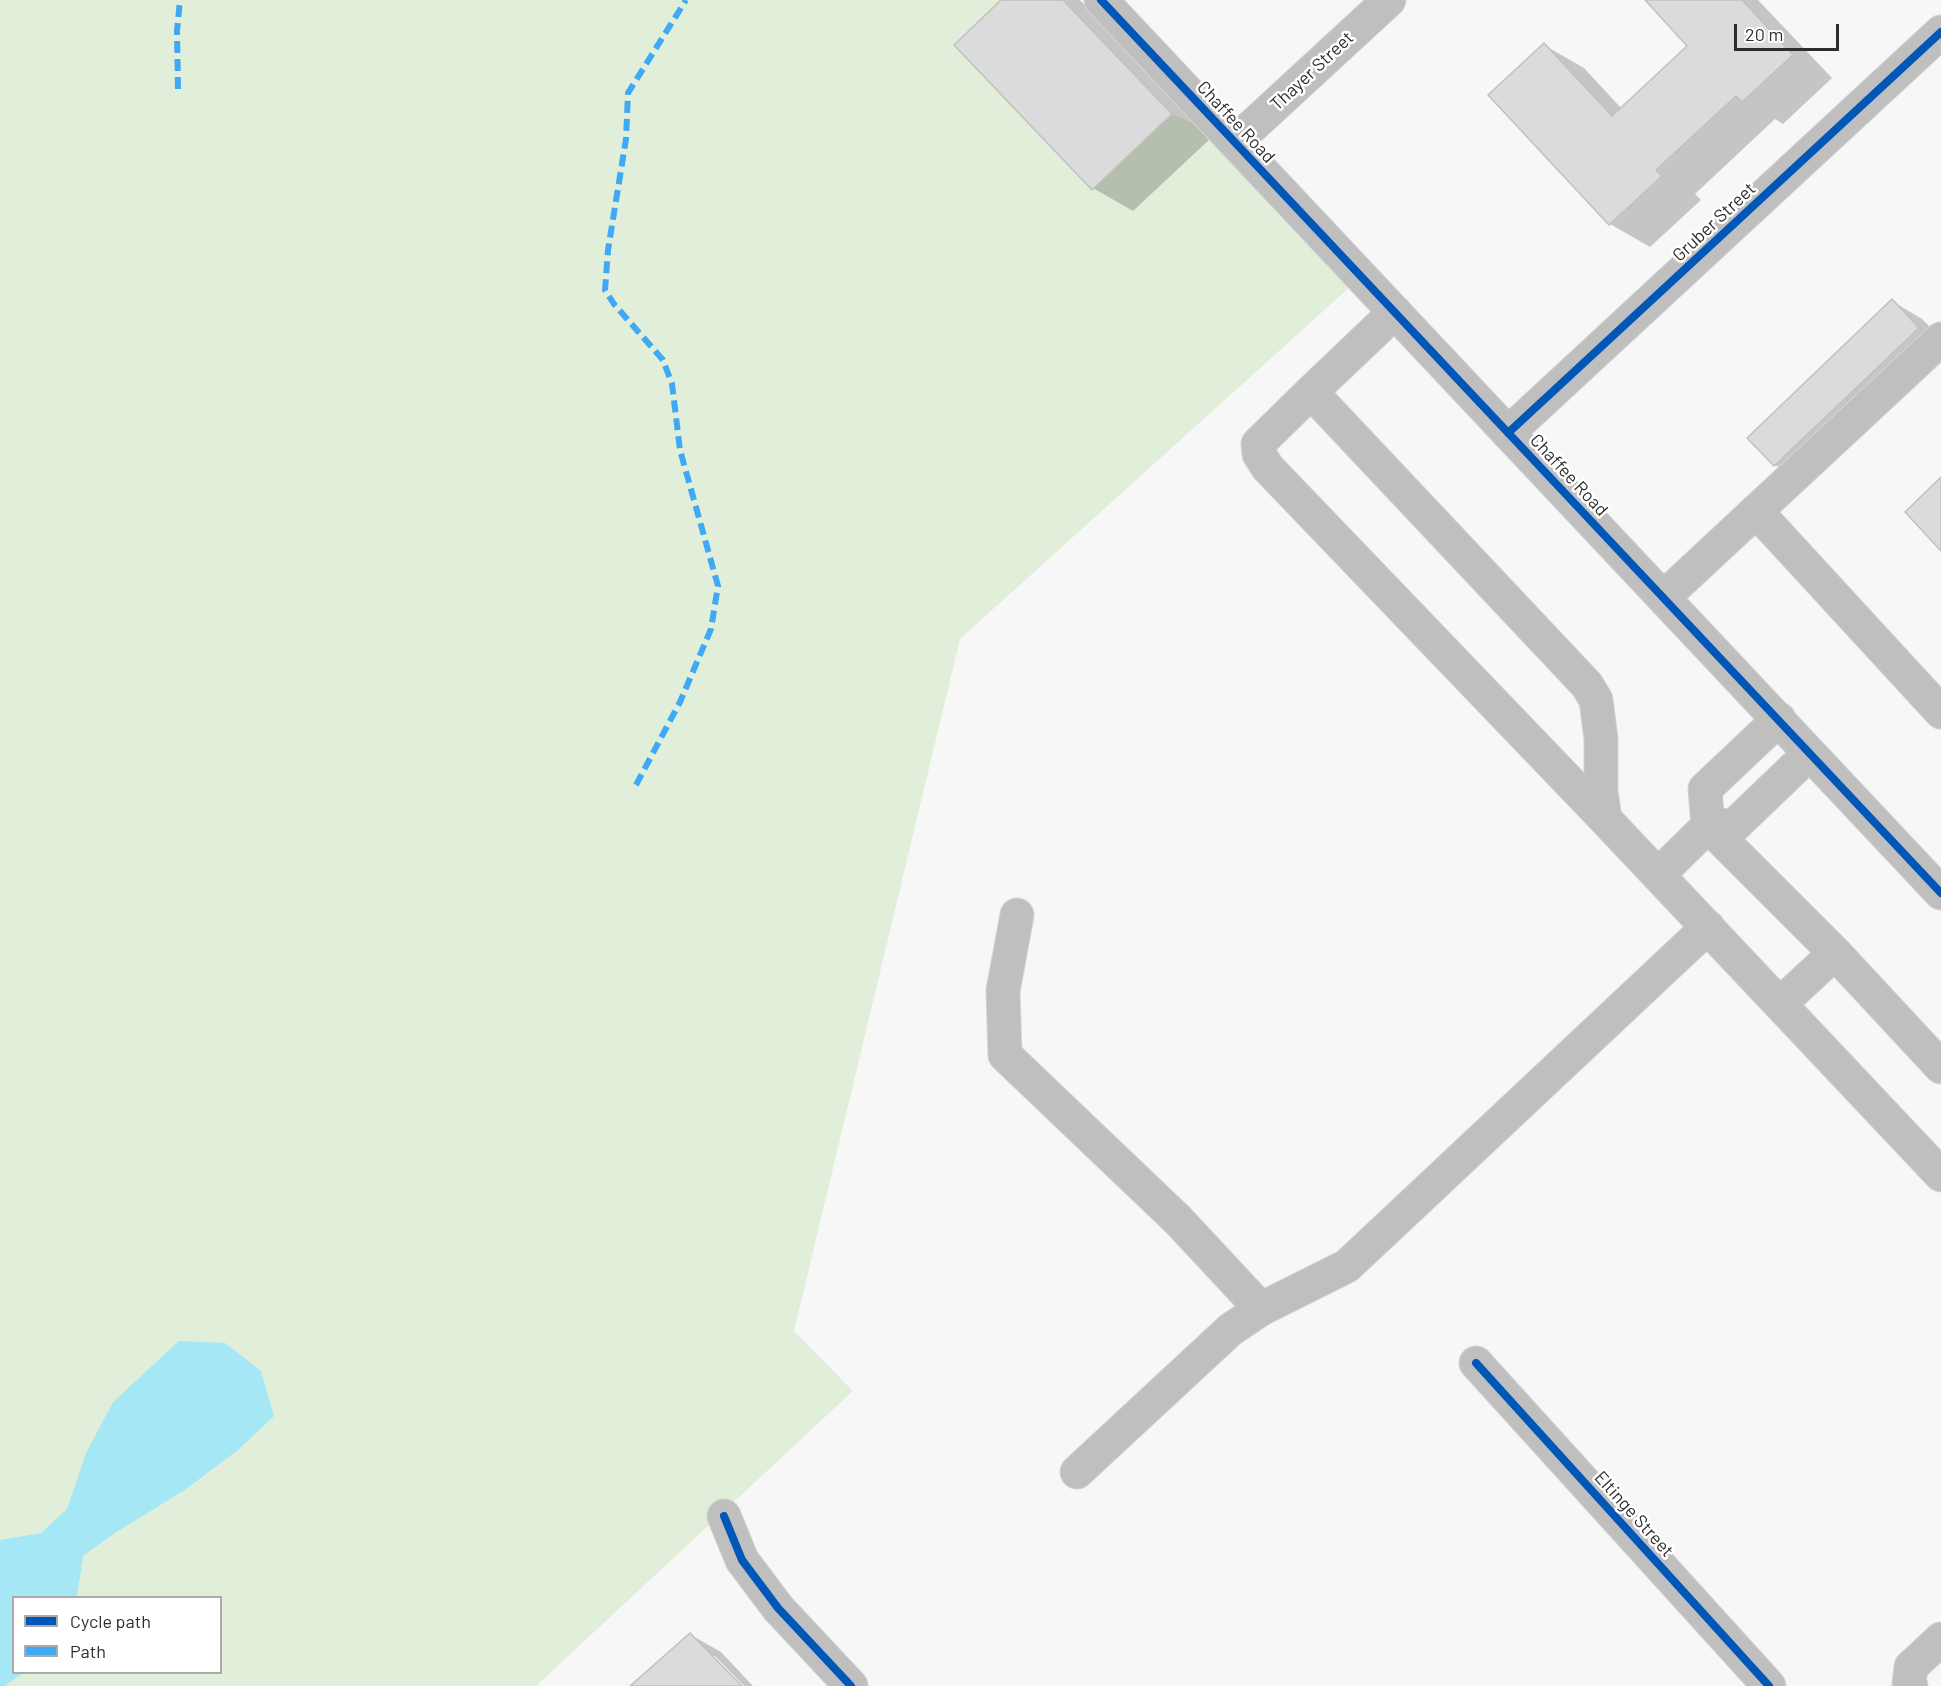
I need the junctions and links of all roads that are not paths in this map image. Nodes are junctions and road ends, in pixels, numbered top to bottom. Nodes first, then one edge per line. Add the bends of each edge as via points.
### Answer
1 (1101, 0) edge
2 (1389, 0) edge
3 (1941, 32) edge
4 (1235, 142) junction
5 (1395, 312) junction
6 (1941, 339) edge
7 (1311, 392) junction
8 (1508, 433) junction
9 (1756, 511) junction
10 (1664, 597) junction
11 (1941, 712) edge
12 (1779, 719) junction
13 (1809, 754) junction
14 (1605, 819) junction
15 (1708, 825) junction
16 (1659, 874) junction
17 (1941, 893) edge
18 (1017, 915) dead end
19 (1708, 927) junction
20 (1835, 953) junction
21 (1780, 1004) junction
22 (1941, 1067) edge
23 (1941, 1175) edge
24 (1261, 1309) junction
25 (1476, 1363) dead end
26 (1077, 1472) dead end
27 (724, 1516) dead end
28 (1941, 1639) edge
29 (850, 1686) edge
30 (1769, 1686) edge
31 (1911, 1686) edge

1 - 4 street, Chaffee Road
2 - 4 street, Thayer Street
3 - 8 street, Gruber Street
4 - 5 street, Chaffee Road
5 - 7 street
5 - 8 street, Chaffee Road
6 - 9 street
7 - 14 street via 1587,685 1596,700
7 - 14 street via 1258,444 1258,454
8 - 10 street, Chaffee Road
9 - 10 street
9 - 11 street
10 - 12 street, Chaffee Road
12 - 13 street, Chaffee Road
12 - 15 street via 1705,789
13 - 15 street via 1735,825
13 - 17 street, Chaffee Road
14 - 16 street
15 - 16 street
15 - 20 street
16 - 19 street
18 - 24 street via 1002,991 1005,1055 1178,1220
19 - 21 street
19 - 24 street via 1347,1266
20 - 21 street
20 - 22 street
21 - 23 street
24 - 26 street via 1230,1330
25 - 30 street, Eltinge Street
27 - 29 street via 742,1560 778,1608
28 - 31 street via 1911,1667

